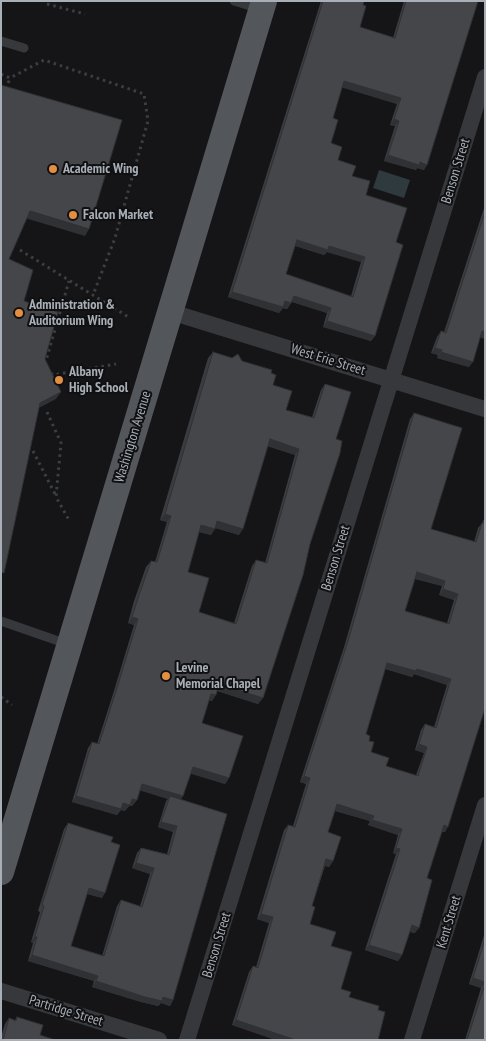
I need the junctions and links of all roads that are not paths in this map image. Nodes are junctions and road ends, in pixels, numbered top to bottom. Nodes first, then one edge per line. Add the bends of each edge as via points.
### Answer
1 (234, 1) edge
2 (263, 5) edge
3 (1, 41) edge
4 (24, 48) dead end
5 (485, 77) edge
6 (170, 312) junction
7 (392, 380) junction
8 (485, 409) edge
9 (1, 621) edge
10 (70, 645) junction
11 (485, 805) edge
12 (1, 872) edge
13 (1, 991) edge
14 (160, 1040) edge
15 (188, 1040) edge
16 (412, 1040) edge

1 - 2 lane
2 - 6 main road, Washington Avenue
3 - 4 lane
5 - 7 street, Benson Street
6 - 7 street, West Erie Street
6 - 10 main road, Washington Avenue
7 - 8 street, West Erie Street
7 - 15 street, Benson Street
9 - 10 lane
10 - 12 main road, Washington Avenue
11 - 16 street, Kent Street
13 - 14 street, Partridge Street

